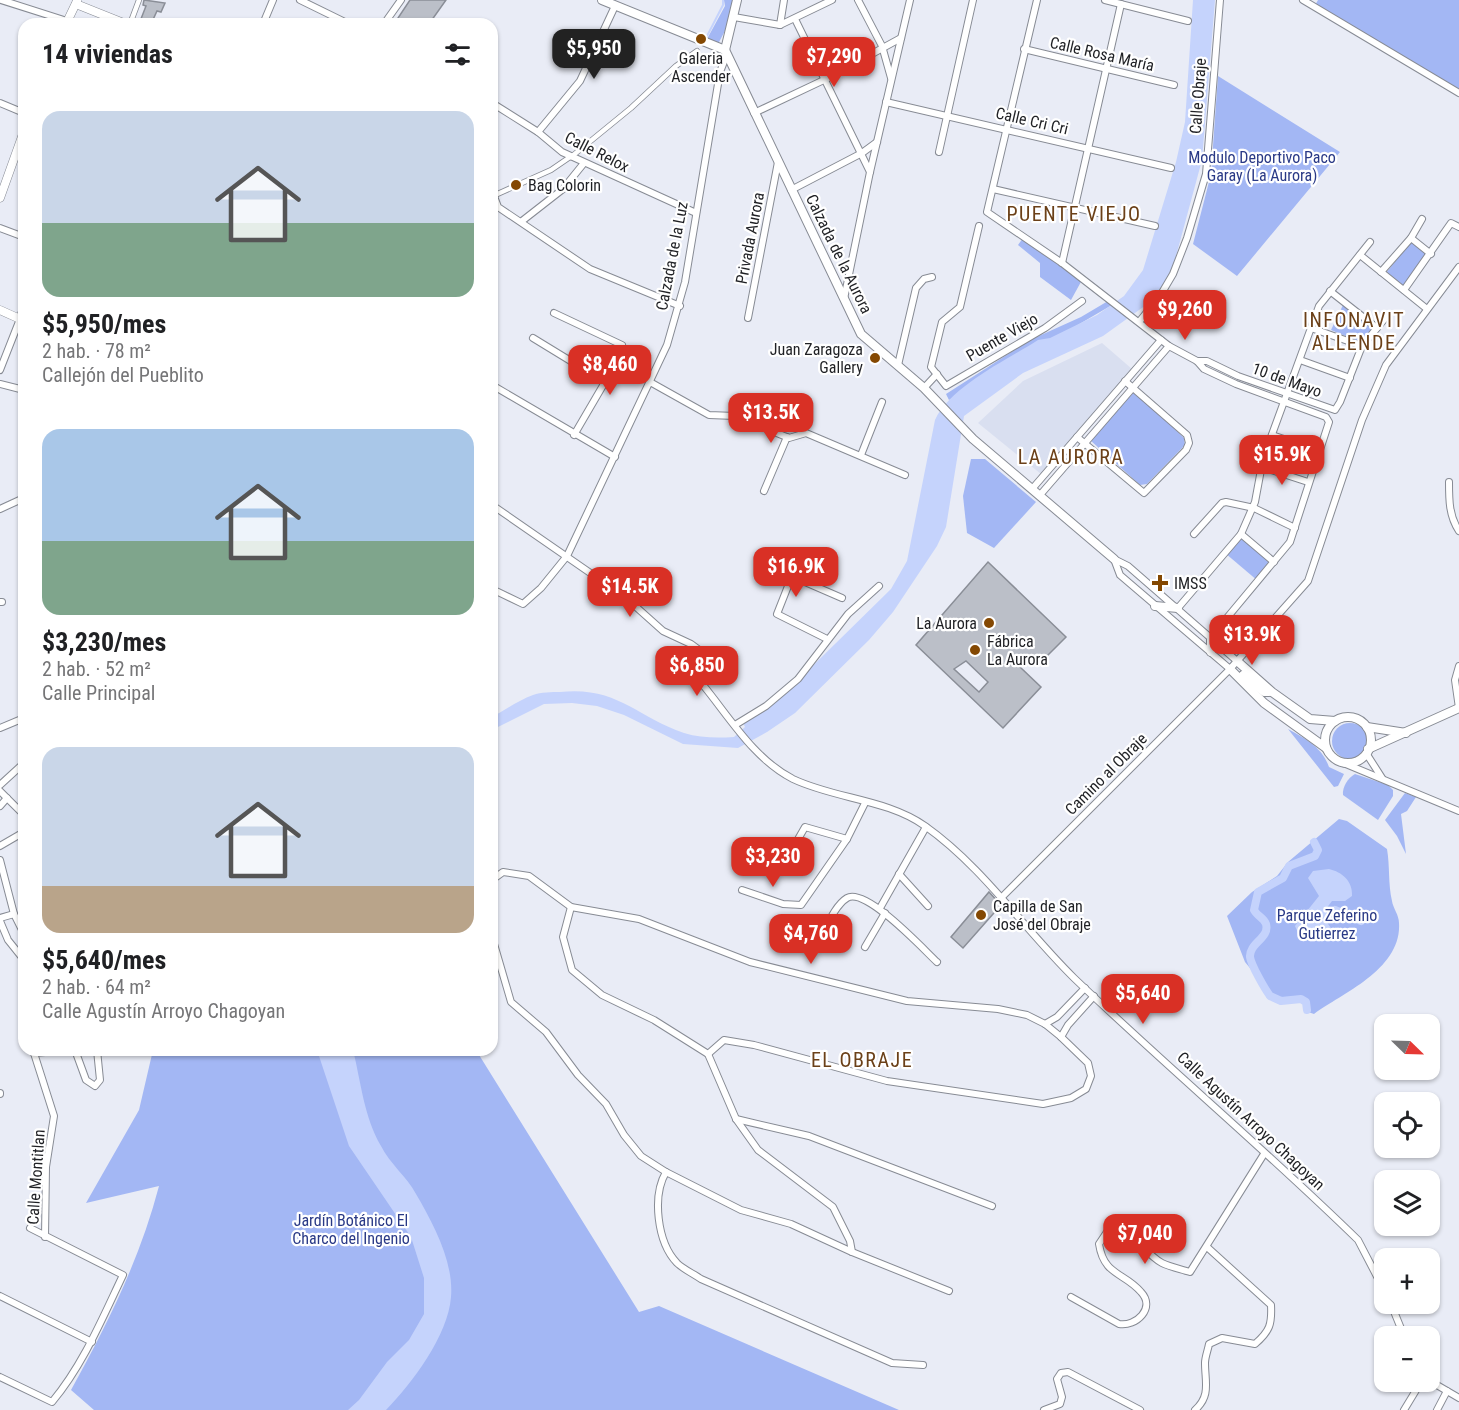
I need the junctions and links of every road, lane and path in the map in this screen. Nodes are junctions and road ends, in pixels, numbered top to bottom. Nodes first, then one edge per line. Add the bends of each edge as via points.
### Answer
1 (1, 0) edge
2 (139, 0) edge
3 (273, 0) edge
4 (300, 0) edge
5 (401, 0) edge
6 (602, 0) edge
7 (737, 0) edge
8 (784, 0) edge
9 (832, 0) edge
10 (858, 0) edge
11 (910, 0) edge
12 (974, 0) edge
13 (1037, 0) edge
14 (1105, 0) edge
15 (1220, 0) edge
16 (1307, 1) edge
17 (77, 2) edge
18 (1121, 4) junction
19 (615, 6) junction
20 (734, 17) junction
21 (53, 18) edge
22 (69, 18) edge
23 (114, 18) edge
24 (131, 18) edge
25 (266, 18) edge
26 (337, 18) edge
27 (388, 18) edge
28 (795, 19) junction
29 (1188, 21) dead end
30 (780, 25) junction
31 (901, 38) junction
32 (882, 46) junction
33 (1024, 49) junction
34 (697, 51) dead end
35 (726, 52) junction
36 (1106, 69) junction
37 (892, 78) junction
38 (826, 79) junction
39 (1174, 85) dead end
40 (1459, 93) edge
41 (886, 102) junction
42 (0, 103) edge
43 (498, 107) edge
44 (18, 110) edge
45 (754, 113) junction
46 (947, 114) junction
47 (1006, 129) junction
48 (538, 132) junction
49 (877, 141) junction
50 (18, 148) edge
51 (1088, 148) junction
52 (939, 152) dead end
53 (862, 153) junction
54 (571, 157) junction
55 (778, 162) junction
56 (584, 163) junction
57 (1171, 168) dead end
58 (870, 172) junction
59 (993, 189) junction
60 (791, 190) junction
61 (498, 192) edge
62 (0, 198) edge
63 (498, 207) edge
64 (1074, 208) junction
65 (696, 213) junction
66 (1422, 219) dead end
67 (522, 221) junction
68 (979, 226) dead end
69 (1155, 226) dead end
70 (1459, 227) edge
71 (0, 228) edge
72 (18, 235) edge
73 (1411, 238) junction
74 (1370, 242) dead end
75 (1431, 254) junction
76 (1360, 255) junction
77 (1062, 263) junction
78 (1458, 271) edge
79 (1381, 272) junction
80 (932, 277) dead end
81 (1404, 290) junction
82 (1330, 291) junction
83 (844, 299) junction
84 (1082, 301) dead end
85 (680, 306) junction
86 (1426, 309) junction
87 (0, 310) edge
88 (554, 313) dead end
89 (1387, 316) dead end
90 (18, 318) edge
91 (748, 318) dead end
92 (1139, 322) junction
93 (18, 324) edge
94 (1311, 328) junction
95 (1377, 328) junction
96 (533, 338) dead end
97 (1161, 340) junction
98 (1170, 346) junction
99 (1362, 346) junction
100 (1300, 360) junction
101 (1197, 361) junction
102 (898, 365) junction
103 (0, 370) edge
104 (937, 374) junction
105 (1232, 374) junction
106 (1350, 378) junction
107 (1125, 381) junction
108 (1229, 381) junction
109 (605, 382) junction
110 (650, 382) junction
111 (0, 384) edge
112 (1134, 387) junction
113 (18, 388) edge
114 (924, 388) junction
115 (498, 390) edge
116 (1287, 394) junction
117 (882, 402) dead end
118 (1284, 402) junction
119 (574, 435) junction
120 (1272, 435) junction
121 (787, 437) junction
122 (1077, 437) junction
123 (1085, 444) junction
124 (1319, 451) junction
125 (861, 455) junction
126 (615, 457) junction
127 (1262, 467) junction
128 (905, 475) dead end
129 (1308, 482) junction
130 (1449, 482) dead end
131 (1032, 489) junction
132 (764, 491) dead end
133 (1040, 495) junction
134 (18, 501) edge
135 (1254, 508) junction
136 (0, 509) edge
137 (498, 509) edge
138 (1295, 528) junction
139 (1459, 531) edge
140 (1194, 534) dead end
141 (1241, 534) junction
142 (567, 556) junction
143 (1113, 559) junction
144 (1274, 562) junction
145 (782, 572) dead end
146 (792, 576) junction
147 (879, 586) dead end
148 (498, 592) edge
149 (842, 598) dead end
150 (1155, 606) junction
151 (1178, 608) junction
152 (1212, 637) junction
153 (827, 639) junction
154 (1211, 652) junction
155 (1237, 661) junction
156 (1459, 666) edge
157 (1230, 669) junction
158 (1272, 692) junction
159 (1459, 708) edge
160 (18, 720) edge
161 (1335, 721) junction
162 (736, 727) junction
163 (1367, 727) junction
164 (0, 728) edge
165 (1407, 733) junction
166 (1326, 748) junction
167 (1367, 751) junction
168 (1341, 762) junction
169 (18, 768) edge
170 (1383, 778) junction
171 (0, 784) edge
172 (0, 791) edge
173 (7, 798) junction
174 (865, 803) junction
175 (0, 806) edge
176 (18, 808) edge
177 (1459, 811) edge
178 (926, 827) junction
179 (18, 836) edge
180 (847, 839) junction
181 (0, 846) edge
182 (0, 860) edge
183 (785, 862) dead end
184 (899, 874) junction
185 (498, 876) edge
186 (742, 890) dead end
187 (1001, 898) junction
188 (928, 906) dead end
189 (571, 907) junction
190 (883, 910) junction
191 (14, 914) junction
192 (0, 919) edge
193 (18, 922) edge
194 (819, 941) dead end
195 (865, 948) dead end
196 (18, 952) edge
197 (498, 958) edge
198 (937, 962) dead end
199 (1085, 988) junction
200 (1094, 996) junction
201 (1045, 1024) junction
202 (1061, 1037) junction
203 (708, 1054) junction
204 (36, 1056) edge
205 (77, 1056) edge
206 (98, 1056) edge
207 (736, 1119) junction
208 (1264, 1154) junction
209 (666, 1172) junction
210 (992, 1206) dead end
211 (30, 1228) dead end
212 (45, 1237) junction
213 (1207, 1246) junction
214 (852, 1252) junction
215 (1374, 1271) edge
216 (949, 1291) dead end
217 (0, 1296) edge
218 (1071, 1297) dead end
219 (92, 1342) junction
220 (923, 1365) dead end
221 (0, 1377) edge
222 (1440, 1387) edge
223 (1447, 1391) junction
224 (1414, 1392) edge
225 (1459, 1398) edge
226 (1044, 1410) edge
227 (1140, 1410) edge
228 (1195, 1410) edge
229 (1404, 1410) edge
230 (1437, 1410) edge

1 - 21 street
2 - 24 street
3 - 25 street
4 - 26 street
5 - 27 street
6 - 19 main road
7 - 20 main road, Calzada de la Luz
8 - 30 street
9 - 28 street
10 - 32 street
11 - 31 street
12 - 46 street
13 - 33 street
14 - 18 street
15 - 92 street, Calle Obraje via 1206,174 1173,274
16 - 40 street
17 - 22 street
17 - 23 street
18 - 29 street
18 - 36 street
19 - 35 main road
19 - 48 street via 580,81
20 - 30 street
20 - 35 main road, Calzada de la Luz
28 - 30 street
28 - 38 street
31 - 32 street
31 - 37 street
32 - 37 street
32 - 38 street
33 - 36 street, Calle Rosa María
33 - 47 street
34 - 54 street
35 - 45 main road, Calzada de la Aurora
35 - 65 street, Calzada de la Luz
36 - 39 street, Calle Rosa María
36 - 51 street
37 - 41 street
38 - 45 street
38 - 53 street
41 - 46 street, Calle Cri Cri
41 - 49 street
42 - 44 street
43 - 48 street, Calle Relox
45 - 55 main road, Calzada de la Aurora
46 - 47 street, Calle Cri Cri
46 - 52 street
47 - 51 street, Calle Cri Cri
47 - 59 street
48 - 54 street, Calle Relox
49 - 53 street
49 - 58 street
50 - 62 street
51 - 57 street, Calle Cri Cri
51 - 64 street
53 - 58 street
53 - 60 street
54 - 56 street, Calle Relox
54 - 61 street via 551,170
55 - 60 main road, Calzada de la Aurora
55 - 91 street, Privada Aurora
56 - 65 street, Calle Relox
56 - 67 street via 563,189
58 - 83 street
59 - 64 street
59 - 77 street, 10 de Mayo via 987,212
60 - 83 main road, Calzada de la Aurora
63 - 67 street
64 - 69 street
64 - 77 street
65 - 85 street, Calzada de la Luz
66 - 73 street
67 - 85 street via 590,269
68 - 104 street via 960,307 942,322 931,367
70 - 75 street via 1451,223
71 - 72 street
73 - 75 street
73 - 79 street
74 - 76 street
75 - 81 street
76 - 79 street
76 - 82 street
77 - 92 street, 10 de Mayo
78 - 86 street, Camino al Obraje
79 - 81 street
80 - 102 street via 916,288
81 - 86 street
82 - 94 street
82 - 95 street
83 - 102 main road, Calzada de la Aurora via 861,334
84 - 104 street, Puente Viejo via 1045,328 946,386
85 - 110 street, Calzada de la Luz via 668,345
86 - 155 street, Camino al Obraje via 1392,356 1370,402 1312,574
87 - 90 street
88 - 109 street via 622,345
89 - 95 street
92 - 97 street, 10 de Mayo
93 - 103 street
94 - 99 street
94 - 100 street
95 - 99 street
96 - 109 street
97 - 98 street, 10 de Mayo
97 - 107 street
98 - 101 street, 10 de Mayo
98 - 112 street
99 - 106 street
100 - 106 street
100 - 116 street
101 - 105 street, 10 de Mayo via 1207,361
101 - 108 street, 10 de Mayo via 1204,369
102 - 114 main road, Calzada de la Aurora
104 - 114 street
105 - 108 street
105 - 116 street, 10 de Mayo
106 - 116 street, 10 de Mayo via 1335,410
107 - 112 street
107 - 122 street
108 - 118 street, 10 de Mayo
109 - 119 street
110 - 121 street via 704,413 735,416
110 - 126 street, Calzada de la Luz
111 - 113 street
112 - 123 street
112 - 123 street via 1187,435 1186,450 1144,493
114 - 131 main road, Calzada de la Aurora via 971,437
115 - 119 street
116 - 118 street
117 - 125 street
118 - 120 street
118 - 124 street, 10 de Mayo via 1328,418
119 - 126 street
120 - 124 street
120 - 127 street
121 - 125 street via 806,433
121 - 132 street
122 - 123 street
122 - 131 street
123 - 133 street
124 - 129 street
125 - 128 street
126 - 142 street, Calzada de la Luz
127 - 129 street
127 - 135 street
129 - 138 street
130 - 139 street via 1449,504
131 - 133 main road, Calzada de la Aurora
133 - 143 main road, Calzada de la Aurora
134 - 136 street
135 - 138 street
135 - 140 street via 1222,503
135 - 141 street
137 - 142 street
138 - 144 street via 1290,542
141 - 144 street
141 - 151 street
142 - 148 street, Calzada de la Luz via 523,604
142 - 162 street, Calle Agustín Arroyo Chagoyan via 625,597 663,631 710,658 703,685
143 - 150 street via 1120,575
143 - 151 street via 1128,566
144 - 152 street
145 - 146 street
146 - 149 street
146 - 153 street via 777,614
147 - 153 street via 857,604
150 - 151 main road
150 - 154 street
151 - 152 street
152 - 154 main road
152 - 155 street
153 - 162 street via 798,679
154 - 157 street
155 - 157 street, Camino al Obraje
155 - 158 main road
156 - 159 street via 1455,680
157 - 158 main road via 1236,669 1264,692
157 - 166 main road via 1264,703
157 - 187 street, Camino al Obraje
158 - 161 main road via 1310,719
159 - 165 main road
160 - 164 street
161 - 163 main road via 1352,717
161 - 166 main road via 1328,728
162 - 174 street, Calle Agustín Arroyo Chagoyan via 751,746 792,778
163 - 165 main road
163 - 167 main road
165 - 167 main road
166 - 168 main road
167 - 168 main road via 1350,762
167 - 170 street
168 - 170 street
169 - 171 street
170 - 177 street
172 - 173 street
173 - 175 street
173 - 176 street
174 - 178 street, Calle Agustín Arroyo Chagoyan via 904,813
174 - 180 street
178 - 184 street
178 - 187 street, Calle Agustín Arroyo Chagoyan
179 - 181 street
180 - 183 street via 806,827
180 - 186 street via 801,905 783,904
182 - 191 street
184 - 188 street
184 - 190 street
185 - 189 street via 503,872 529,876
187 - 199 street, Calle Agustín Arroyo Chagoyan
189 - 201 street via 639,919 750,962 896,998 998,1009 1027,1015
189 - 203 street via 563,937 572,970 602,994
190 - 194 street via 849,897 840,904
190 - 195 street
190 - 198 street
191 - 192 street
191 - 193 street
192 - 196 street
197 - 209 street via 511,1002 546,1032 606,1104 641,1156
199 - 200 street, Calle Agustín Arroyo Chagoyan
199 - 201 street
200 - 202 street
200 - 208 street, Calle Agustín Arroyo Chagoyan
201 - 202 street
202 - 203 street via 1088,1063 1091,1076 1086,1089 1071,1098 1043,1104 887,1081 724,1040
203 - 207 street
204 - 212 street, Calle Montitlan via 54,1116 46,1167
205 - 206 street via 86,1080 95,1086 100,1080
207 - 210 street via 809,1137
207 - 214 street via 758,1150 833,1207
208 - 213 street
208 - 215 street, Calle Agustín Arroyo Chagoyan via 1358,1240
209 - 214 street via 741,1210 791,1224
209 - 220 street via 659,1184 657,1205 661,1231 676,1263 701,1279 892,1364
211 - 212 street, Calle Montitlan
212 - 219 street, Calle Montitlan via 123,1275
213 - 218 street via 1190,1272 1163,1263 1132,1234 1119,1228 1108,1229 1099,1244 1101,1255 1111,1271 1141,1291 1146,1307 1142,1316 1128,1325 1119,1324
213 - 228 street via 1271,1305 1272,1324 1255,1344 1222,1338 1209,1344 1204,1362 1208,1385
214 - 216 street
217 - 219 street
219 - 221 street via 52,1402
222 - 223 street
223 - 225 street
223 - 230 street
224 - 229 street
226 - 227 street via 1060,1404 1057,1379 1068,1372

